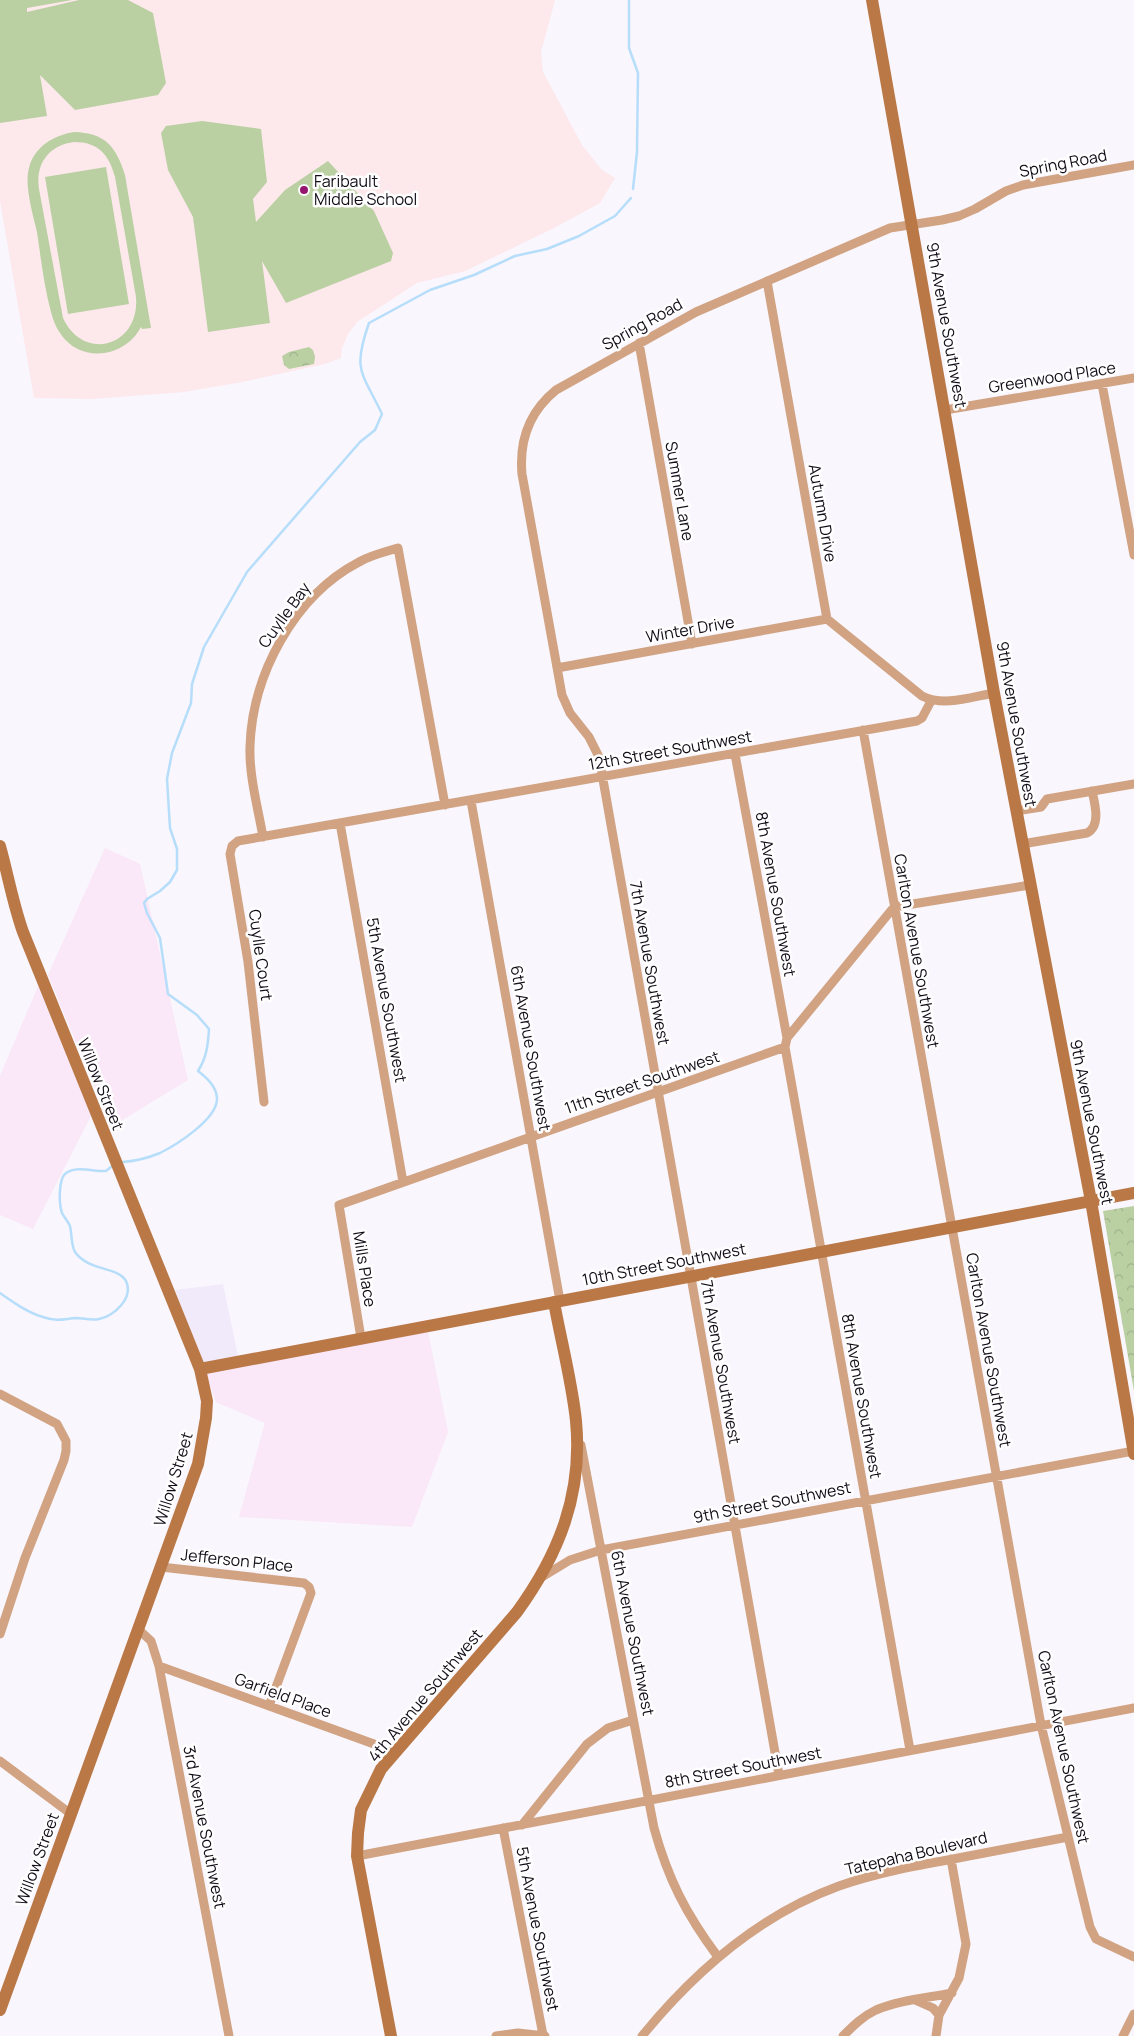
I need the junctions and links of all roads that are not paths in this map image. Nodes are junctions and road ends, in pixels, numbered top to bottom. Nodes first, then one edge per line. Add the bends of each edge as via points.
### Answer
1 (872, 0) edge
2 (1134, 165) edge
3 (913, 224) junction
4 (767, 281) junction
5 (639, 343) junction
6 (1134, 378) edge
7 (1102, 384) junction
8 (945, 410) junction
9 (1134, 555) edge
10 (827, 619) junction
11 (692, 644) junction
12 (558, 668) junction
13 (994, 693) junction
14 (931, 701) junction
15 (863, 730) junction
16 (735, 754) junction
17 (602, 776) junction
18 (1134, 784) edge
19 (1092, 792) junction
20 (471, 801) junction
21 (445, 805) junction
22 (1016, 811) junction
23 (340, 824) junction
24 (263, 837) junction
25 (1022, 844) junction
26 (0, 846) edge
27 (1030, 885) junction
28 (894, 907) junction
29 (786, 1043) junction
30 (658, 1092) junction
31 (264, 1102) dead end
32 (530, 1137) junction
33 (403, 1182) junction
34 (1134, 1193) edge
35 (1091, 1201) junction
36 (339, 1205) joint
37 (951, 1226) junction
38 (821, 1252) junction
39 (690, 1275) junction
40 (557, 1301) junction
41 (361, 1338) junction
42 (200, 1369) junction
43 (0, 1394) edge
44 (1130, 1410) edge
45 (576, 1420) junction
46 (1134, 1452) edge
47 (996, 1476) junction
48 (865, 1500) junction
49 (734, 1525) junction
50 (602, 1550) junction
51 (161, 1567) junction
52 (540, 1579) junction
53 (138, 1629) junction
54 (0, 1634) edge
55 (159, 1666) junction
56 (269, 1706) junction
57 (1134, 1708) edge
58 (633, 1720) junction
59 (1041, 1725) junction
60 (910, 1750) junction
61 (396, 1752) junction
62 (0, 1760) edge
63 (779, 1775) junction
64 (649, 1800) junction
65 (70, 1814) junction
66 (522, 1825) junction
67 (503, 1828) junction
68 (1068, 1837) junction
69 (357, 1856) junction
70 (951, 1859) junction
71 (1129, 1952) edge
72 (718, 1957) junction
73 (1134, 1957) edge
74 (952, 1993) junction
75 (915, 2000) junction
76 (1, 2003) edge
77 (1134, 2014) edge
78 (939, 2015) junction
79 (229, 2036) edge
80 (391, 2036) edge
81 (496, 2036) edge
82 (544, 2036) edge
83 (642, 2036) edge
84 (843, 2036) edge
85 (936, 2036) edge
86 (1123, 2036) edge

1 - 3 street, 9th Avenue Southwest
2 - 3 street, Spring Road via 1023,185 959,216
3 - 4 street, Spring Road via 890,228
3 - 8 street, 9th Avenue Southwest
4 - 5 street, Spring Road via 696,312
4 - 10 street, Autumn Drive
5 - 11 street, Summer Lane
5 - 12 street, Spring Road via 556,390 540,404 526,428 522,474
6 - 7 street, Greenwood Place
7 - 8 street, Greenwood Place
7 - 9 street
8 - 13 street, 9th Avenue Southwest
10 - 11 street, Winter Drive
10 - 14 street
11 - 12 street, Winter Drive
12 - 17 street, Spring Road via 562,695 570,713 595,746
13 - 14 street
13 - 22 street, 9th Avenue Southwest
14 - 15 street, 12th Street Southwest via 917,721
15 - 16 street, 12th Street Southwest
15 - 28 street, Carlton Avenue Southwest
16 - 17 street, 12th Street Southwest
16 - 29 street, 8th Avenue Southwest
17 - 20 street, 12th Street Southwest
17 - 30 street, 7th Avenue Southwest
18 - 19 street
19 - 22 street via 1047,799 1041,807
19 - 25 street via 1096,809 1092,830
20 - 21 street, 12th Street Southwest
20 - 32 street, 6th Avenue Southwest
21 - 23 street, 12th Street Southwest
21 - 24 street, Cuylle Bay via 398,548 359,562 325,586 309,600 270,658 255,702 250,749
22 - 25 street, 9th Avenue Southwest
23 - 24 street
23 - 33 street, 5th Avenue Southwest
24 - 31 street, Cuylle Court via 238,841 230,854 248,962
25 - 27 street, 9th Avenue Southwest
26 - 42 street, Willow Street via 22,932
27 - 28 street
27 - 35 street, 9th Avenue Southwest
28 - 29 street
28 - 37 street, Carlton Avenue Southwest
29 - 30 street, 11th Street Southwest
29 - 38 street, 8th Avenue Southwest
30 - 32 street, 11th Street Southwest
30 - 39 street, 7th Avenue Southwest
32 - 33 street, 11th Street Southwest
32 - 40 street, 6th Avenue Southwest
33 - 36 street, 11th Street Southwest
34 - 35 street, 10th Street Southwest
35 - 37 street, 10th Street Southwest
35 - 44 street, 9th Avenue Southwest
36 - 41 street, Mills Place
37 - 38 street, 10th Street Southwest
37 - 47 street, Carlton Avenue Southwest
38 - 39 street, 10th Street Southwest
38 - 48 street, 8th Avenue Southwest
39 - 40 street, 10th Street Southwest
39 - 49 street, 7th Avenue Southwest
40 - 41 street, 10th Street Southwest
40 - 45 street, 6th Avenue Southwest
41 - 42 street, 10th Street Southwest
42 - 51 street, Willow Street via 207,1401 204,1442
43 - 54 street via 57,1424 66,1441 64,1460 25,1558
44 - 46 street, 9th Avenue Southwest
45 - 50 street, 6th Avenue Southwest
45 - 52 street, 4th Avenue Southwest via 578,1447 571,1503 553,1554
46 - 47 street, 9th Street Southwest
47 - 48 street, 9th Street Southwest
47 - 59 street, Carlton Avenue Southwest
48 - 49 street, 9th Street Southwest
48 - 60 street, 8th Avenue Southwest
49 - 50 street, 9th Street Southwest
49 - 63 street, 7th Avenue Southwest
50 - 52 street, 9th Street Southwest via 570,1560
50 - 58 street, 6th Avenue Southwest
51 - 53 street, Willow Street
51 - 56 street, Jefferson Place via 304,1583 309,1587 311,1593
52 - 61 street, 4th Avenue Southwest via 516,1612
53 - 55 street, 3rd Avenue Southwest via 151,1642
53 - 65 street, Willow Street
55 - 56 street, Garfield Place
55 - 79 street, 3rd Avenue Southwest
56 - 61 street, Garfield Place
57 - 59 street, 8th Street Southwest
58 - 64 street, 6th Avenue Southwest
58 - 66 street, 5th Avenue Southwest via 608,1728 587,1744
59 - 60 street, 8th Street Southwest
59 - 68 street, Carlton Avenue Southwest
60 - 63 street, 8th Street Southwest
61 - 69 street, 4th Avenue Southwest via 381,1769 361,1810
62 - 65 street
63 - 64 street, 8th Street Southwest
64 - 66 street, 8th Street Southwest
64 - 72 street, 6th Avenue Southwest via 654,1828 672,1883 695,1926
65 - 76 street, Willow Street
66 - 67 street, 8th Street Southwest
67 - 69 street, 8th Street Southwest
67 - 82 street, 5th Avenue Southwest
68 - 70 street, Tatepaha Boulevard
68 - 71 street, Carlton Avenue Southwest via 1092,1934 1096,1939
69 - 80 street, 4th Avenue Southwest
70 - 72 street, Tatepaha Boulevard via 878,1874 837,1887 774,1917
70 - 74 street via 966,1944 959,1978
71 - 73 street, Carlton Avenue Southwest
72 - 83 street, Tatepaha Boulevard via 683,1989
74 - 75 street
74 - 78 street
75 - 78 street via 933,2008
75 - 84 street via 876,2010
77 - 86 street
78 - 85 street
81 - 82 street via 518,2033

